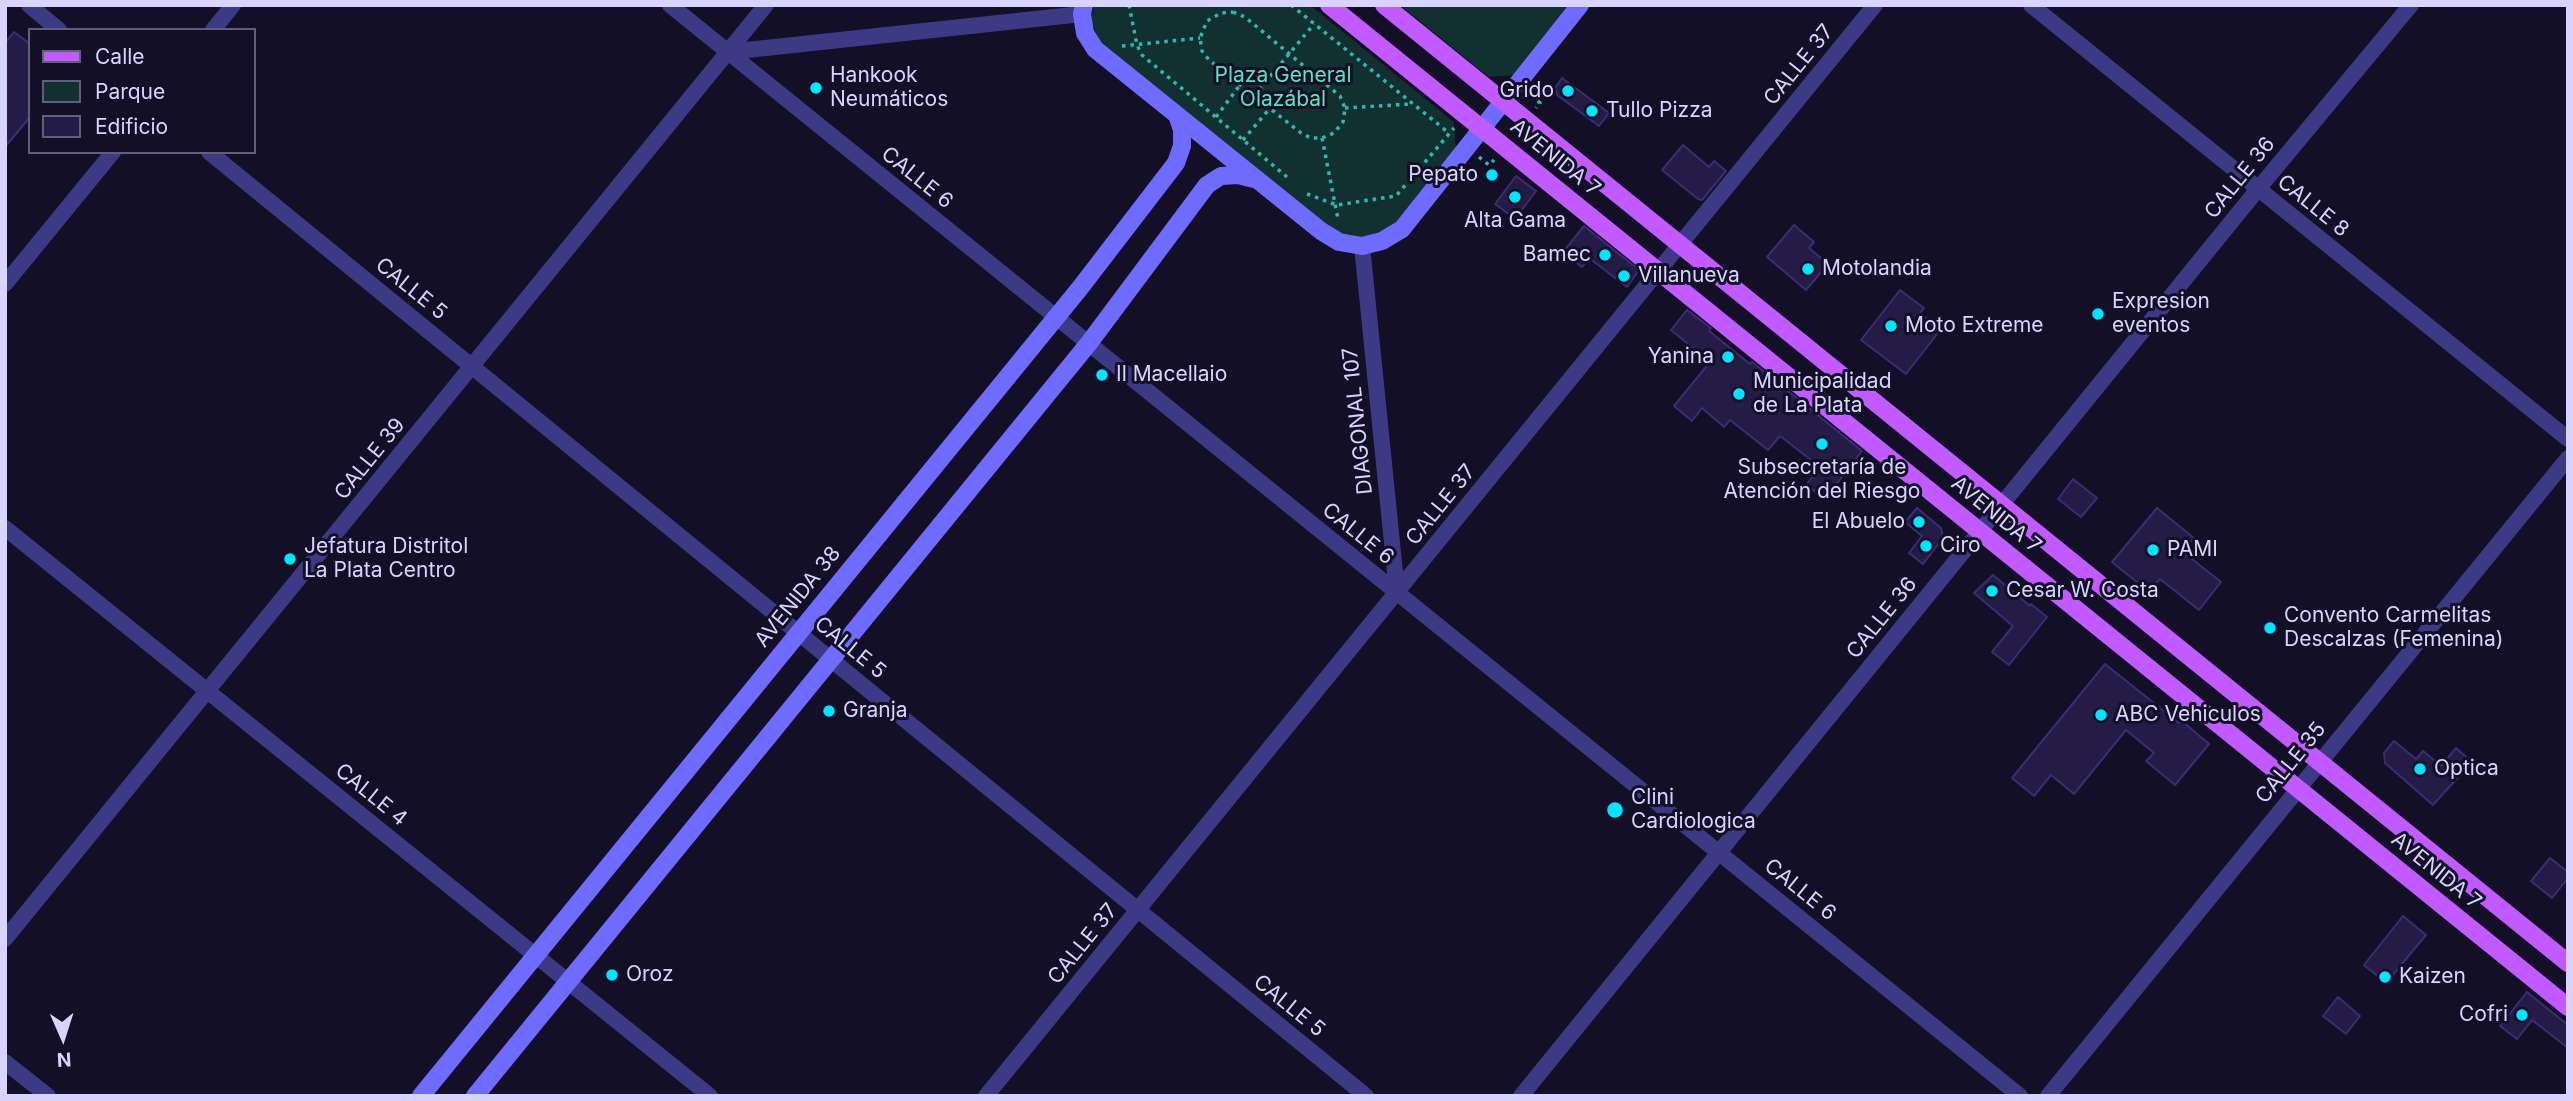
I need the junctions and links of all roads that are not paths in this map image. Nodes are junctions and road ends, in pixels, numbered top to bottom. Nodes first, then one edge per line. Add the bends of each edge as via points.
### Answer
1 (29, 5) edge
2 (233, 5) edge
3 (670, 5) edge
4 (766, 5) edge
5 (1329, 5) edge
6 (1384, 5) edge
7 (1580, 5) edge
8 (1875, 5) edge
9 (2031, 5) edge
10 (2411, 5) edge
11 (1083, 10) edge
12 (57, 28) edge
13 (215, 28) edge
14 (728, 52) junction
15 (1503, 102) junction
16 (1177, 115) junction
17 (1482, 128) junction
18 (111, 154) edge
19 (211, 154) edge
20 (1258, 180) junction
21 (2258, 188) junction
22 (1680, 244) junction
23 (1362, 246) junction
24 (1658, 271) junction
25 (5, 284) edge
26 (1056, 317) junction
27 (1089, 343) junction
28 (472, 366) junction
29 (2568, 439) edge
30 (2568, 458) edge
31 (2001, 505) junction
32 (5, 527) edge
33 (1980, 531) junction
34 (1396, 592) junction
35 (799, 633) junction
36 (831, 659) junction
37 (208, 691) junction
38 (2319, 763) junction
39 (2298, 789) junction
40 (1719, 852) junction
41 (1138, 910) junction
42 (5, 939) edge
43 (535, 956) junction
44 (2568, 963) edge
45 (568, 982) junction
46 (2568, 1007) edge
47 (5, 1062) edge
48 (48, 1096) edge
49 (421, 1096) edge
50 (475, 1096) edge
51 (710, 1096) edge
52 (986, 1096) edge
53 (1366, 1096) edge
54 (1521, 1096) edge
55 (2020, 1096) edge
56 (2048, 1096) edge

1 - 12 street
2 - 13 street
3 - 14 street, CALLE 6
4 - 14 street, CALLE 39
5 - 17 main road, AVENIDA 7
6 - 15 main road, AVENIDA 7
7 - 15 main road
8 - 22 street, CALLE 37
9 - 21 street, CALLE 8
10 - 21 street, CALLE 36
11 - 14 street
11 - 16 main road via 1085,33 1095,49
14 - 26 street, CALLE 6
14 - 28 street, CALLE 39
15 - 17 main road
15 - 22 main road, AVENIDA 7
16 - 20 main road
16 - 26 main road, AVENIDA 38 via 1182,146 1176,163
17 - 23 main road via 1402,229
17 - 24 main road, AVENIDA 7
18 - 25 street
19 - 28 street, CALLE 5
20 - 23 main road via 1321,231 1339,242
20 - 27 main road via 1221,176 1207,185
21 - 29 street, CALLE 8
21 - 31 street, CALLE 36
22 - 24 street, CALLE 37
22 - 31 main road, AVENIDA 7
23 - 34 street, DIAGONAL 107
24 - 33 main road, AVENIDA 7
24 - 34 street, CALLE 37
26 - 27 street, CALLE 6
26 - 35 main road, AVENIDA 38
27 - 34 street, CALLE 6
27 - 36 main road
28 - 35 street, CALLE 5
28 - 37 street, CALLE 39
30 - 38 street, CALLE 35
31 - 33 street, CALLE 36
31 - 38 main road, AVENIDA 7
32 - 37 street, CALLE 4
33 - 39 main road, AVENIDA 7
33 - 40 street, CALLE 36
34 - 40 street, CALLE 6
34 - 41 street, CALLE 37
35 - 36 street, CALLE 5
35 - 43 main road, AVENIDA 38
36 - 41 street, CALLE 5
36 - 45 main road
37 - 42 street, CALLE 39
37 - 43 street, CALLE 4
38 - 39 street, CALLE 35
38 - 44 main road, AVENIDA 7
39 - 46 main road, AVENIDA 7
39 - 56 street, CALLE 35
40 - 54 street, CALLE 36
40 - 55 street, CALLE 6
41 - 52 street, CALLE 37
41 - 53 street, CALLE 5
43 - 45 street, CALLE 4
43 - 49 main road, AVENIDA 38
45 - 50 main road
45 - 51 street, CALLE 4
47 - 48 street

